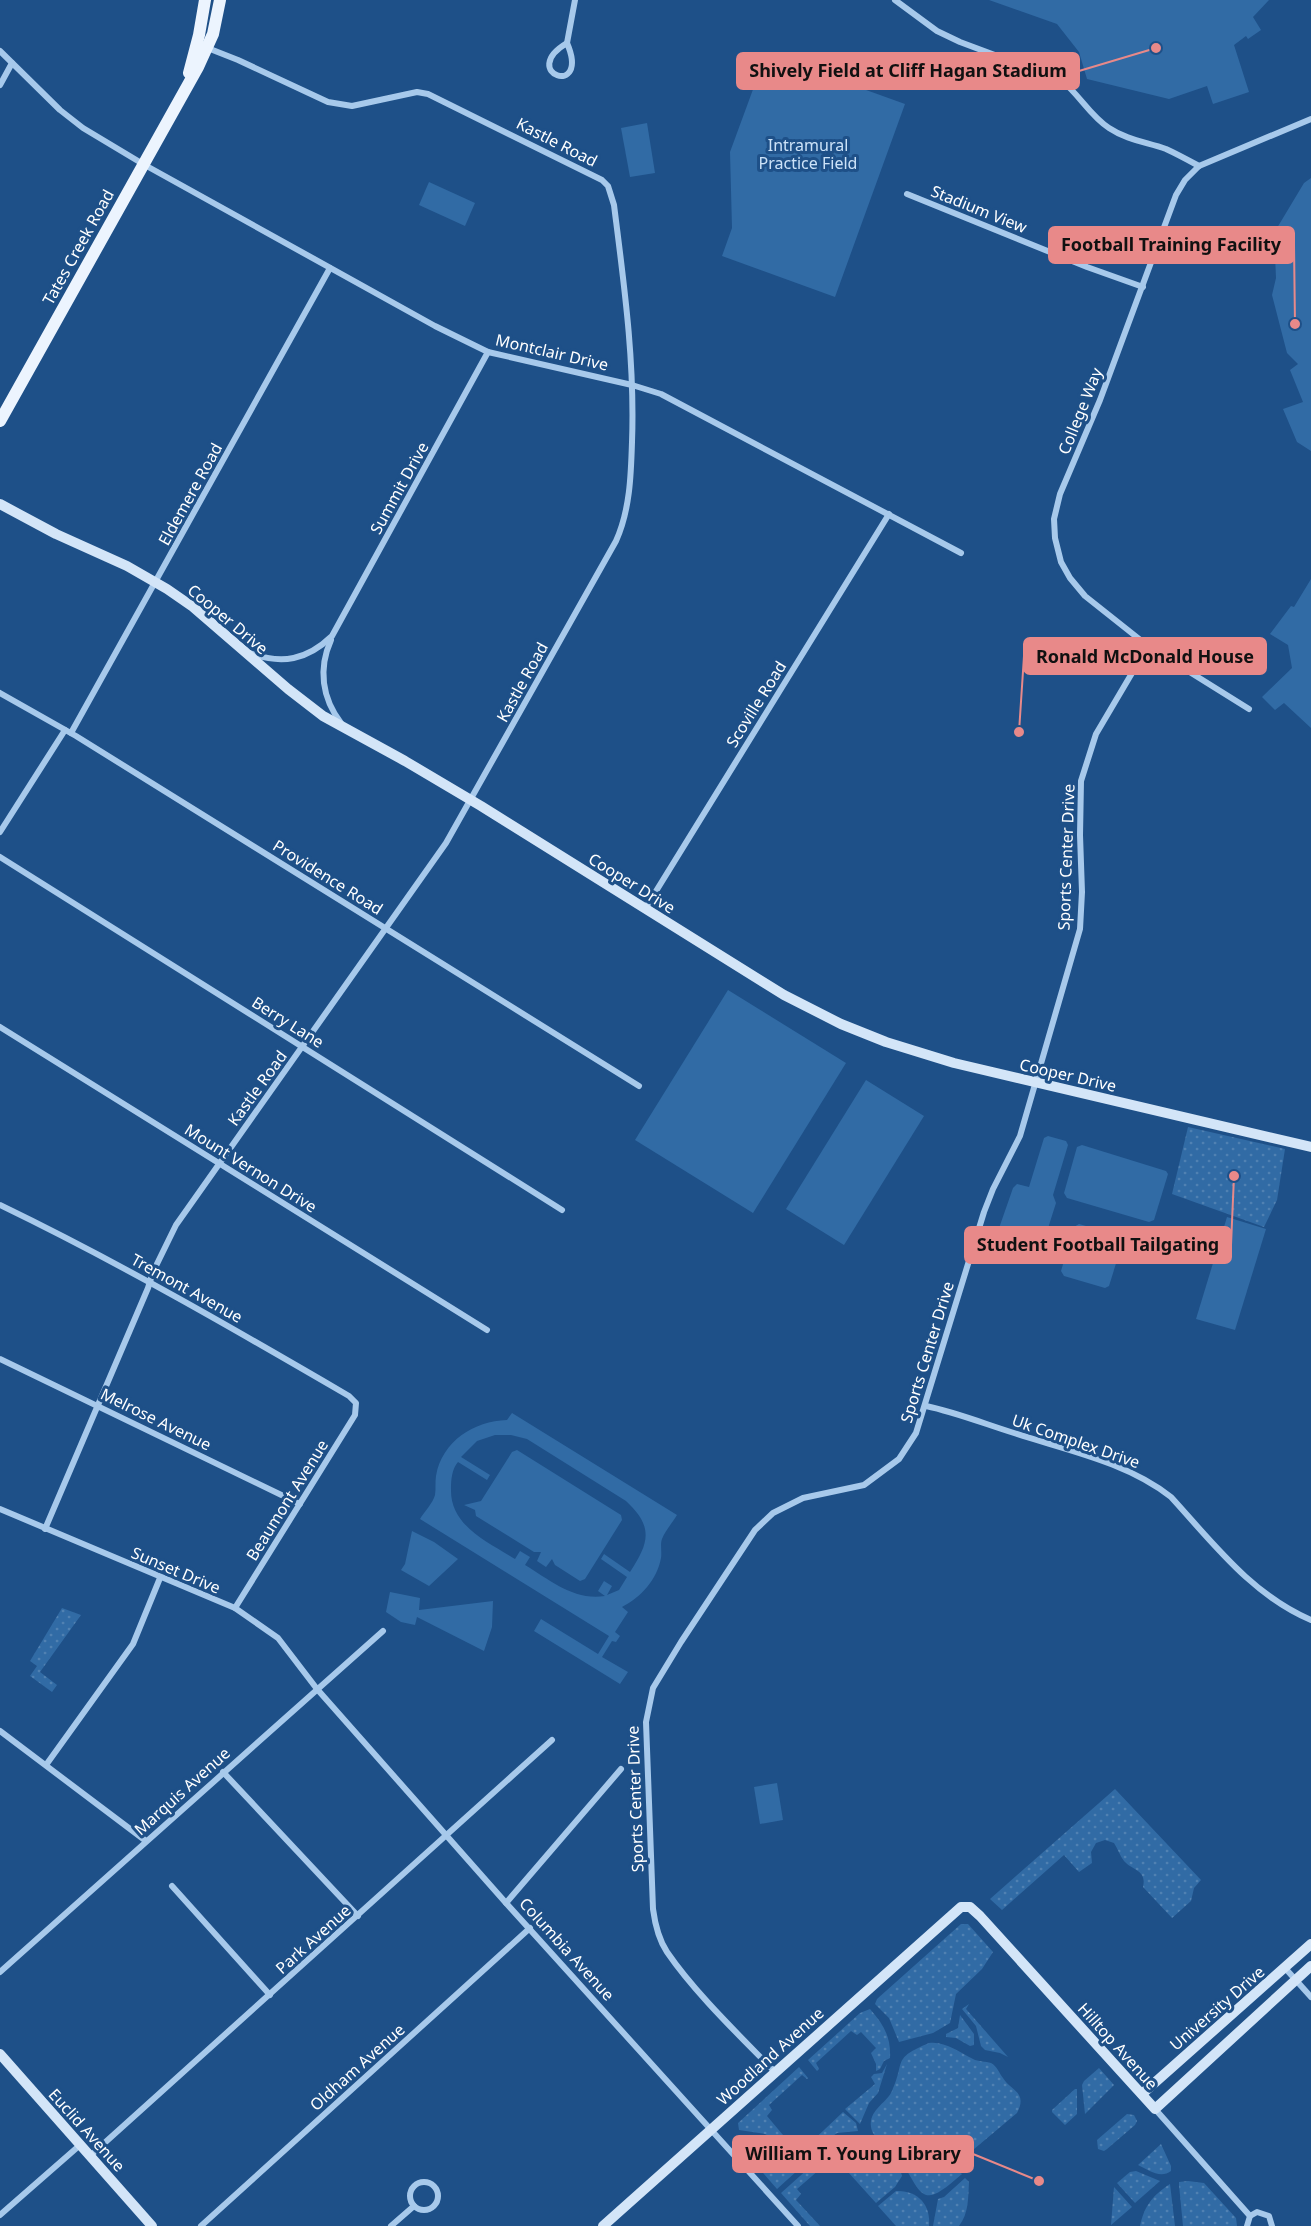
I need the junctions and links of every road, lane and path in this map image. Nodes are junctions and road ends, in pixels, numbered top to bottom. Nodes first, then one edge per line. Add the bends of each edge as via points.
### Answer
1 (205, 0) edge
2 (220, 0) edge
3 (575, 0) edge
4 (895, 0) edge
5 (567, 43) junction
6 (202, 46) junction
7 (0, 51) edge
8 (12, 63) junction
9 (0, 84) edge
10 (1311, 119) edge
11 (143, 164) junction
12 (1199, 165) junction
13 (907, 194) dead end
14 (330, 268) junction
15 (1143, 287) junction
16 (488, 351) junction
17 (632, 385) junction
18 (0, 421) edge
19 (0, 504) edge
20 (889, 514) junction
21 (961, 554) dead end
22 (156, 582) junction
23 (332, 636) junction
24 (1148, 646) junction
25 (244, 650) junction
26 (0, 693) edge
27 (1249, 709) dead end
28 (345, 728) junction
29 (68, 732) junction
30 (471, 801) junction
31 (0, 832) edge
32 (0, 857) edge
33 (645, 909) junction
34 (387, 930) junction
35 (0, 1027) edge
36 (303, 1047) junction
37 (1035, 1083) junction
38 (639, 1086) dead end
39 (1311, 1147) edge
40 (219, 1164) junction
41 (0, 1205) edge
42 (562, 1210) dead end
43 (150, 1281) junction
44 (487, 1330) dead end
45 (0, 1359) edge
46 (356, 1403) joint
47 (98, 1406) junction
48 (926, 1406) junction
49 (300, 1504) junction
50 (0, 1509) edge
51 (45, 1529) junction
52 (160, 1578) junction
53 (235, 1608) junction
54 (1311, 1620) edge
55 (382, 1631) dead end
56 (317, 1689) junction
57 (0, 1731) edge
58 (552, 1740) dead end
59 (46, 1765) junction
60 (621, 1769) dead end
61 (223, 1772) junction
62 (448, 1836) junction
63 (146, 1841) junction
64 (172, 1886) dead end
65 (506, 1903) junction
66 (957, 1909) joint
67 (358, 1916) junction
68 (530, 1928) junction
69 (1311, 1944) edge
70 (1311, 1966) edge
71 (1285, 1968) junction
72 (0, 1972) edge
73 (1296, 1980) junction
74 (270, 1995) junction
75 (1311, 1997) edge
76 (0, 2054) edge
77 (775, 2072) junction
78 (1142, 2094) junction
79 (1155, 2109) junction
80 (711, 2129) junction
81 (80, 2145) junction
82 (90, 2156) junction
83 (414, 2206) junction
84 (0, 2215) edge
85 (1250, 2216) junction
86 (152, 2226) edge
87 (201, 2226) edge
88 (391, 2226) edge
89 (603, 2226) edge
90 (798, 2226) edge
91 (1247, 2226) edge
92 (1272, 2226) edge

1 - 6 main road, Tates Creek Road
2 - 6 main road, Tates Creek Road via 213,34
3 - 5 street
4 - 12 street via 937,31 1061,80 1093,114 1130,140 1166,149
5 - 5 street via 548,63 555,75 569,74 573,68
6 - 11 main road, Tates Creek Road via 184,89
6 - 17 street, Kastle Road via 328,102 352,106 417,92 428,94 602,180 614,205 630,331
7 - 8 street, Montclair Drive
8 - 9 street
8 - 11 street, Montclair Drive via 70,119
10 - 12 street, College Way
11 - 14 street, Montclair Drive
11 - 18 main road, Tates Creek Road
12 - 15 street, College Way via 1176,195
13 - 15 street, Stadium View
14 - 16 street, Montclair Drive
14 - 22 street, Eldemere Road
15 - 24 street, College Way via 1059,494 1054,527 1061,562 1079,590
16 - 17 street, Montclair Drive
16 - 23 street, Summit Drive
17 - 20 street, Montclair Drive via 684,405
17 - 30 street, Kastle Road via 632,464 627,508 619,533
19 - 22 main road, Cooper Drive
20 - 21 street, Montclair Drive
20 - 33 street, Scoville Road
22 - 25 main road, Cooper Drive
22 - 29 street, Eldemere Road
23 - 25 street, Summit Drive via 315,651 294,660 271,659
23 - 28 street, Summit Drive via 325,653 323,681 333,712
24 - 27 street, College Way
24 - 37 street, Sports Center Drive via 1096,734 1081,781 1080,928
25 - 28 main road, Cooper Drive via 303,702
26 - 29 street, Providence Road
28 - 30 main road, Cooper Drive
29 - 31 street, Eldemere Road
29 - 34 street, Providence Road
30 - 33 main road, Cooper Drive
30 - 34 street, Kastle Road
32 - 36 street, Berry Lane
33 - 37 main road, Cooper Drive via 784,995 848,1027 954,1063
34 - 36 street, Kastle Road
34 - 38 street, Providence Road
35 - 40 street, Mount Vernon Drive
36 - 40 street, Kastle Road
36 - 42 street, Berry Lane
37 - 39 main road, Cooper Drive
37 - 48 street, Sports Center Drive via 1020,1136 984,1212
40 - 43 street, Kastle Road via 176,1225
40 - 44 street, Mount Vernon Drive
41 - 43 street, Tremont Avenue
43 - 46 street, Tremont Avenue
43 - 47 street, Kastle Road
45 - 47 street, Melrose Avenue
46 - 49 street, Beaumont Avenue via 355,1415
47 - 49 street, Melrose Avenue
47 - 51 street, Kastle Road
48 - 54 street, Uk Complex Drive via 1091,1458 1160,1488 1257,1588
48 - 77 street, Sports Center Drive via 916,1433 898,1459 879,1476 864,1485 795,1502 773,1513 755,1530 681,1642 653,1688 648,1705 647,1776 656,1925 667,1951 684,1973
49 - 53 street, Beaumont Avenue
50 - 51 street, Sunset Drive
51 - 52 street, Sunset Drive
52 - 53 street, Sunset Drive
52 - 59 street via 133,1644
53 - 56 street, Sunset Drive via 278,1638
55 - 56 street, Marquis Avenue
56 - 61 street, Marquis Avenue
56 - 62 street, Columbia Avenue
57 - 59 street
58 - 62 street, Park Avenue
59 - 63 street
60 - 65 street
61 - 63 street, Marquis Avenue
61 - 67 street
62 - 65 street, Columbia Avenue
62 - 67 street, Park Avenue
63 - 72 street, Marquis Avenue
64 - 74 street
65 - 68 street, Columbia Avenue
66 - 77 main road, Woodland Avenue
66 - 78 main road, Hilltop Avenue via 966,1906 974,1910
67 - 74 street, Park Avenue
68 - 80 street, Columbia Avenue
68 - 87 street, Oldham Avenue
69 - 71 main road, University Drive
70 - 73 main road, University Drive
71 - 73 street
71 - 78 main road, University Drive
73 - 75 street
73 - 79 main road, University Drive
74 - 82 street, Park Avenue
76 - 81 main road, Euclid Avenue
77 - 80 main road, Woodland Avenue
78 - 79 main road, Hilltop Avenue
79 - 85 street, Hilltop Avenue
80 - 89 main road, Woodland Avenue
80 - 90 street, Columbia Avenue
81 - 82 main road, Euclid Avenue
81 - 84 street
82 - 86 main road, Euclid Avenue
83 - 83 street via 427,2210 436,2205 436,2187 423,2181 415,2185 410,2193
83 - 88 street
85 - 91 street
85 - 92 street via 1265,2213

